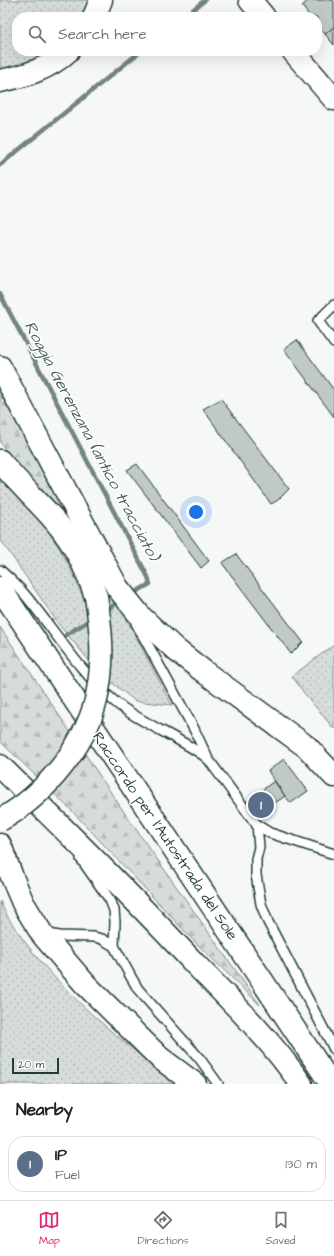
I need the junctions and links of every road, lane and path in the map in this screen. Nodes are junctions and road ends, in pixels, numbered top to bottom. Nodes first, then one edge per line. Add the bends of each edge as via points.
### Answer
1 (101, 0) edge
2 (250, 0) edge
3 (96, 12) edge
4 (260, 12) edge
5 (63, 56) edge
6 (297, 56) edge
7 (0, 81) edge
8 (334, 99) edge
9 (334, 305) edge
10 (334, 343) edge
11 (0, 367) edge
12 (0, 461) edge
13 (0, 570) edge
14 (117, 587) junction
15 (0, 588) edge
16 (208, 759) junction
17 (0, 766) edge
18 (334, 776) edge
19 (42, 807) junction
20 (0, 820) edge
21 (257, 825) junction
22 (0, 845) edge
23 (334, 854) edge
24 (42, 934) junction
25 (114, 946) junction
26 (334, 1049) edge
27 (194, 1084) edge
28 (218, 1084) edge
29 (301, 1084) edge
30 (330, 1084) edge

1 - 3 main road
2 - 4 main road
5 - 7 main road via 32,73
6 - 8 main road
9 - 10 lane via 318,321
11 - 14 main road
12 - 20 main road, bridge via 56,521 89,574 96,597 102,652 98,692 82,736 41,790
13 - 16 lane via 25,594 89,677 114,701 192,746
14 - 16 lane
14 - 18 main road via 140,617 176,650 300,742
15 - 30 main road, Raccordo per l'Autostrada del Sole
16 - 21 lane
17 - 19 main road
19 - 25 lane via 110,900 114,910
19 - 29 main road via 246,1017
21 - 23 lane via 270,833
21 - 26 lane via 259,847 255,865 261,904
22 - 24 main road via 22,903
24 - 25 lane via 94,937
24 - 27 main road via 85,984 160,1058
25 - 28 lane via 138,989 187,1042

